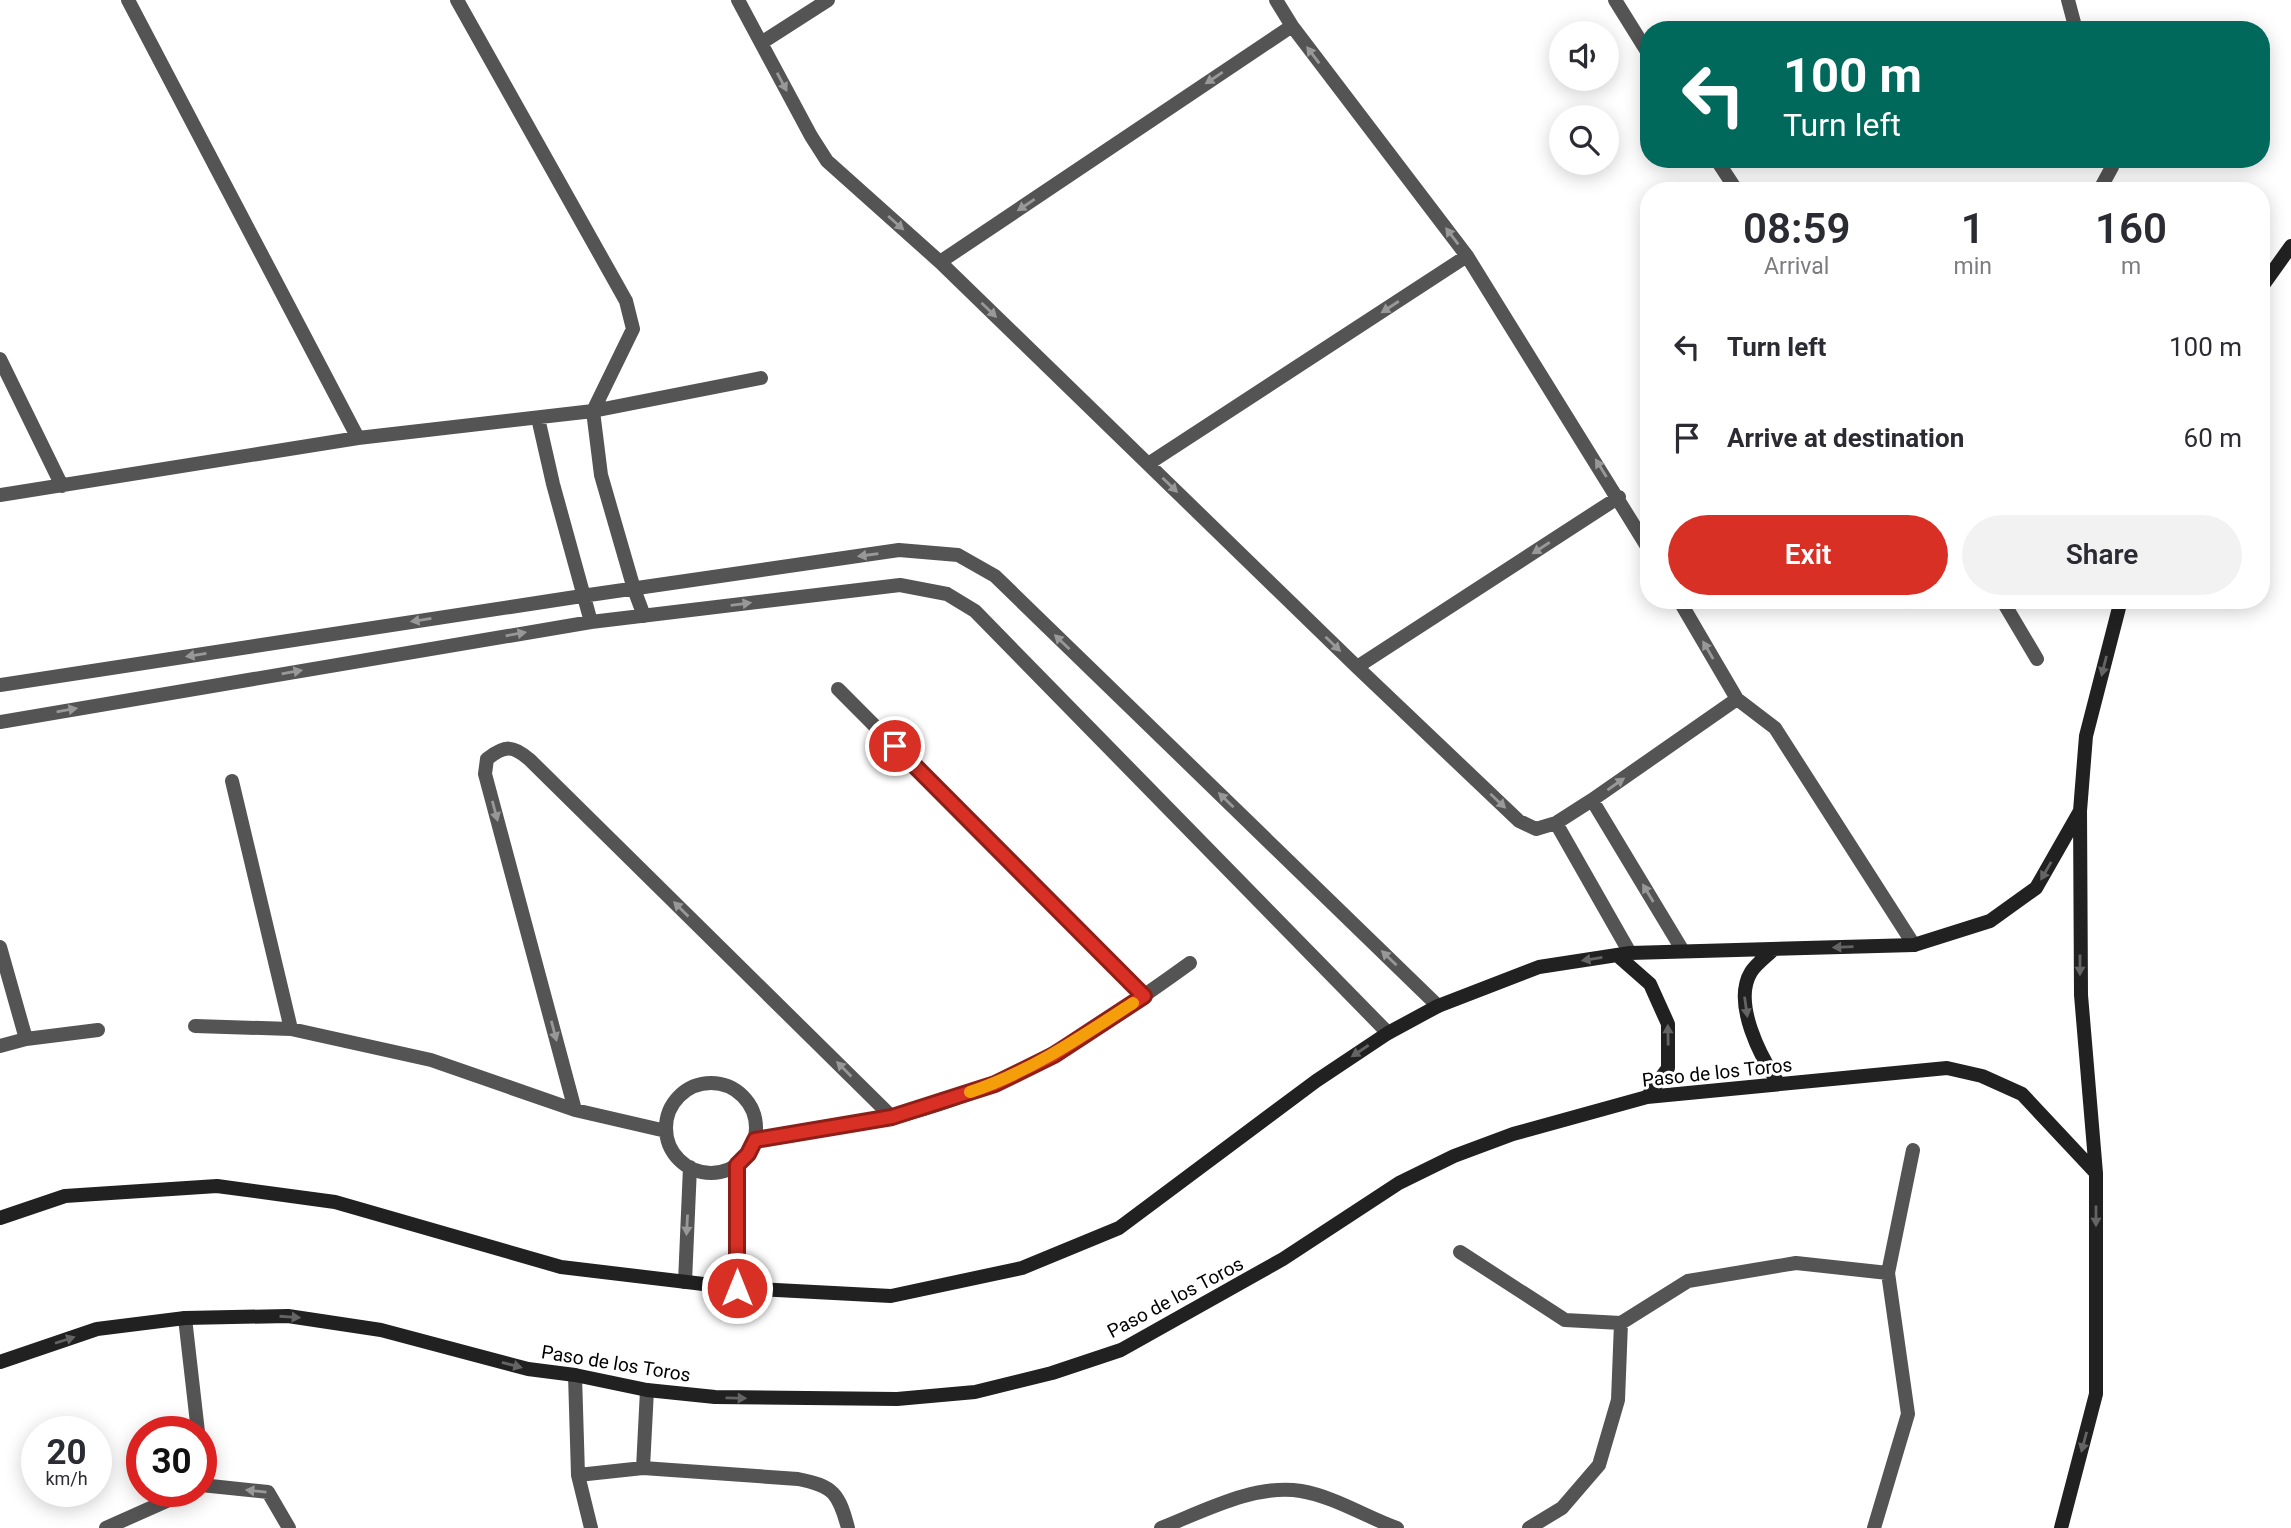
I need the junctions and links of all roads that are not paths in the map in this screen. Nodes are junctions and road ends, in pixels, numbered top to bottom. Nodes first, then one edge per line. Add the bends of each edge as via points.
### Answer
1 (128, 0) edge
2 (457, 0) edge
3 (738, 0) edge
4 (828, 0) edge
5 (1276, 0) edge
6 (1615, 0) edge
7 (2068, 0) edge
8 (2074, 21) edge
9 (1292, 26) junction
10 (1640, 40) edge
11 (761, 43) junction
12 (2291, 246) edge
13 (1467, 256) junction
14 (940, 262) junction
15 (2270, 275) edge
16 (0, 359) edge
17 (761, 379) dead end
18 (593, 411) junction
19 (538, 418) junction
20 (358, 438) junction
21 (1148, 464) junction
22 (62, 486) junction
23 (0, 495) edge
24 (1619, 498) junction
25 (1640, 534) edge
26 (634, 589) junction
27 (582, 596) junction
28 (1684, 609) edge
29 (2007, 609) edge
30 (2119, 609) edge
31 (644, 616) junction
32 (591, 622) junction
33 (2036, 659) dead end
34 (1357, 667) junction
35 (0, 685) edge
36 (838, 689) dead end
37 (1737, 699) junction
38 (0, 722) edge
39 (232, 781) dead end
40 (1592, 800) junction
41 (2080, 811) junction
42 (1556, 823) junction
43 (1913, 945) junction
44 (0, 947) edge
45 (1774, 949) junction
46 (1684, 951) junction
47 (1624, 954) junction
48 (1190, 962) dead end
49 (1144, 996) junction
50 (1438, 1006) junction
51 (195, 1026) dead end
52 (291, 1029) junction
53 (98, 1030) dead end
54 (1388, 1033) junction
55 (26, 1039) junction
56 (0, 1046) edge
57 (1779, 1084) junction
58 (1647, 1097) junction
59 (575, 1110) junction
60 (892, 1117) junction
61 (666, 1131) junction
62 (755, 1140) junction
63 (1913, 1150) dead end
64 (737, 1165) junction
65 (690, 1167) junction
66 (2096, 1172) junction
67 (0, 1218) edge
68 (1460, 1252) dead end
69 (1888, 1273) junction
70 (685, 1282) junction
71 (737, 1288) junction
72 (185, 1318) junction
73 (1620, 1323) junction
74 (0, 1362) edge
75 (575, 1375) junction
76 (647, 1390) junction
77 (196, 1416) edge
78 (643, 1468) junction
79 (578, 1475) junction
80 (217, 1487) edge
81 (153, 1507) edge
82 (106, 1528) edge
83 (289, 1528) edge
84 (591, 1528) edge
85 (848, 1528) edge
86 (1161, 1528) edge
87 (1397, 1528) edge
88 (1529, 1528) edge
89 (1874, 1528) edge
90 (2061, 1528) edge

1 - 20 street
2 - 18 street via 626,300 634,330
3 - 11 street
4 - 11 street
5 - 9 street
6 - 10 street
7 - 8 street
13 -> 9 street
9 -> 14 street
11 -> 14 street via 827,161
12 - 15 street
13 -> 21 street
24 -> 13 street
14 -> 21 street
16 - 22 street
17 - 18 street
18 - 19 street
18 - 26 street via 601,475
19 - 20 street
19 - 27 street
20 - 22 street
21 -> 34 street
22 - 23 street
24 - 25 street
24 -> 34 street
26 - 27 street
26 - 31 street
50 -> 26 street via 995,576 958,555 899,550
27 - 32 street
27 -> 35 street
37 -> 28 street
29 - 33 street
30 -> 41 street via 2086,736
31 - 32 street
31 -> 54 street via 900,585 947,594 975,611
38 -> 32 street
34 -> 42 street via 1520,821 1536,829
36 - 49 street
40 -> 37 street
37 - 43 street via 1775,728
39 - 52 street
40 - 42 street
46 -> 40 street
41 -> 43 street via 2036,888 1990,921
41 -> 66 street via 2081,995
42 - 47 street
43 -> 45 street
44 - 55 street
45 - 46 street
45 -> 57 street via 1750,973 1745,995 1761,1059
46 - 47 street
47 -> 50 street via 1539,967
58 -> 47 street via 1668,1068 1668,1024 1650,984
48 - 49 street
49 - 60 street via 1054,1055 995,1084
50 - 54 street
51 - 52 street
52 - 59 street via 431,1060
53 - 55 street
54 -> 71 street via 1119,1228 1022,1268 891,1296
55 - 56 street
57 - 58 street, Paso de los Toros
57 - 66 street, Paso de los Toros via 1947,1069 1982,1076 2022,1094
76 -> 58 street, Paso de los Toros via 715,1397 897,1399 975,1392 1052,1373 1121,1350 1283,1259 1399,1183 1454,1156
60 -> 59 street via 525,755 511,748 499,750 487,760 485,774
59 - 61 street
60 - 62 street
61 - 62 street via 675,1101 693,1087 716,1083 732,1087 753,1109
61 - 65 street via 678,1159
62 - 64 street
63 - 69 street
64 - 65 street via 714,1172
64 - 71 street
65 -> 70 street
66 -> 90 street via 2096,1394
67 - 70 street via 65,1196 217,1186 335,1202 561,1267
68 - 73 street via 1564,1320
69 - 73 street via 1796,1263 1688,1281
69 - 89 street via 1908,1414
70 - 71 street
74 -> 72 street, Paso de los Toros via 97,1329
72 -> 75 street, Paso de los Toros via 288,1316 381,1330 528,1369
72 - 77 street
73 - 88 street via 1618,1400 1599,1465 1562,1508
75 - 76 street, Paso de los Toros
75 - 79 street
76 - 78 street
78 - 79 street
78 - 85 street via 822,1484 842,1502
79 - 84 street
83 -> 80 street via 268,1492
81 - 82 street
86 - 87 street via 1257,1492 1299,1491 1347,1505

